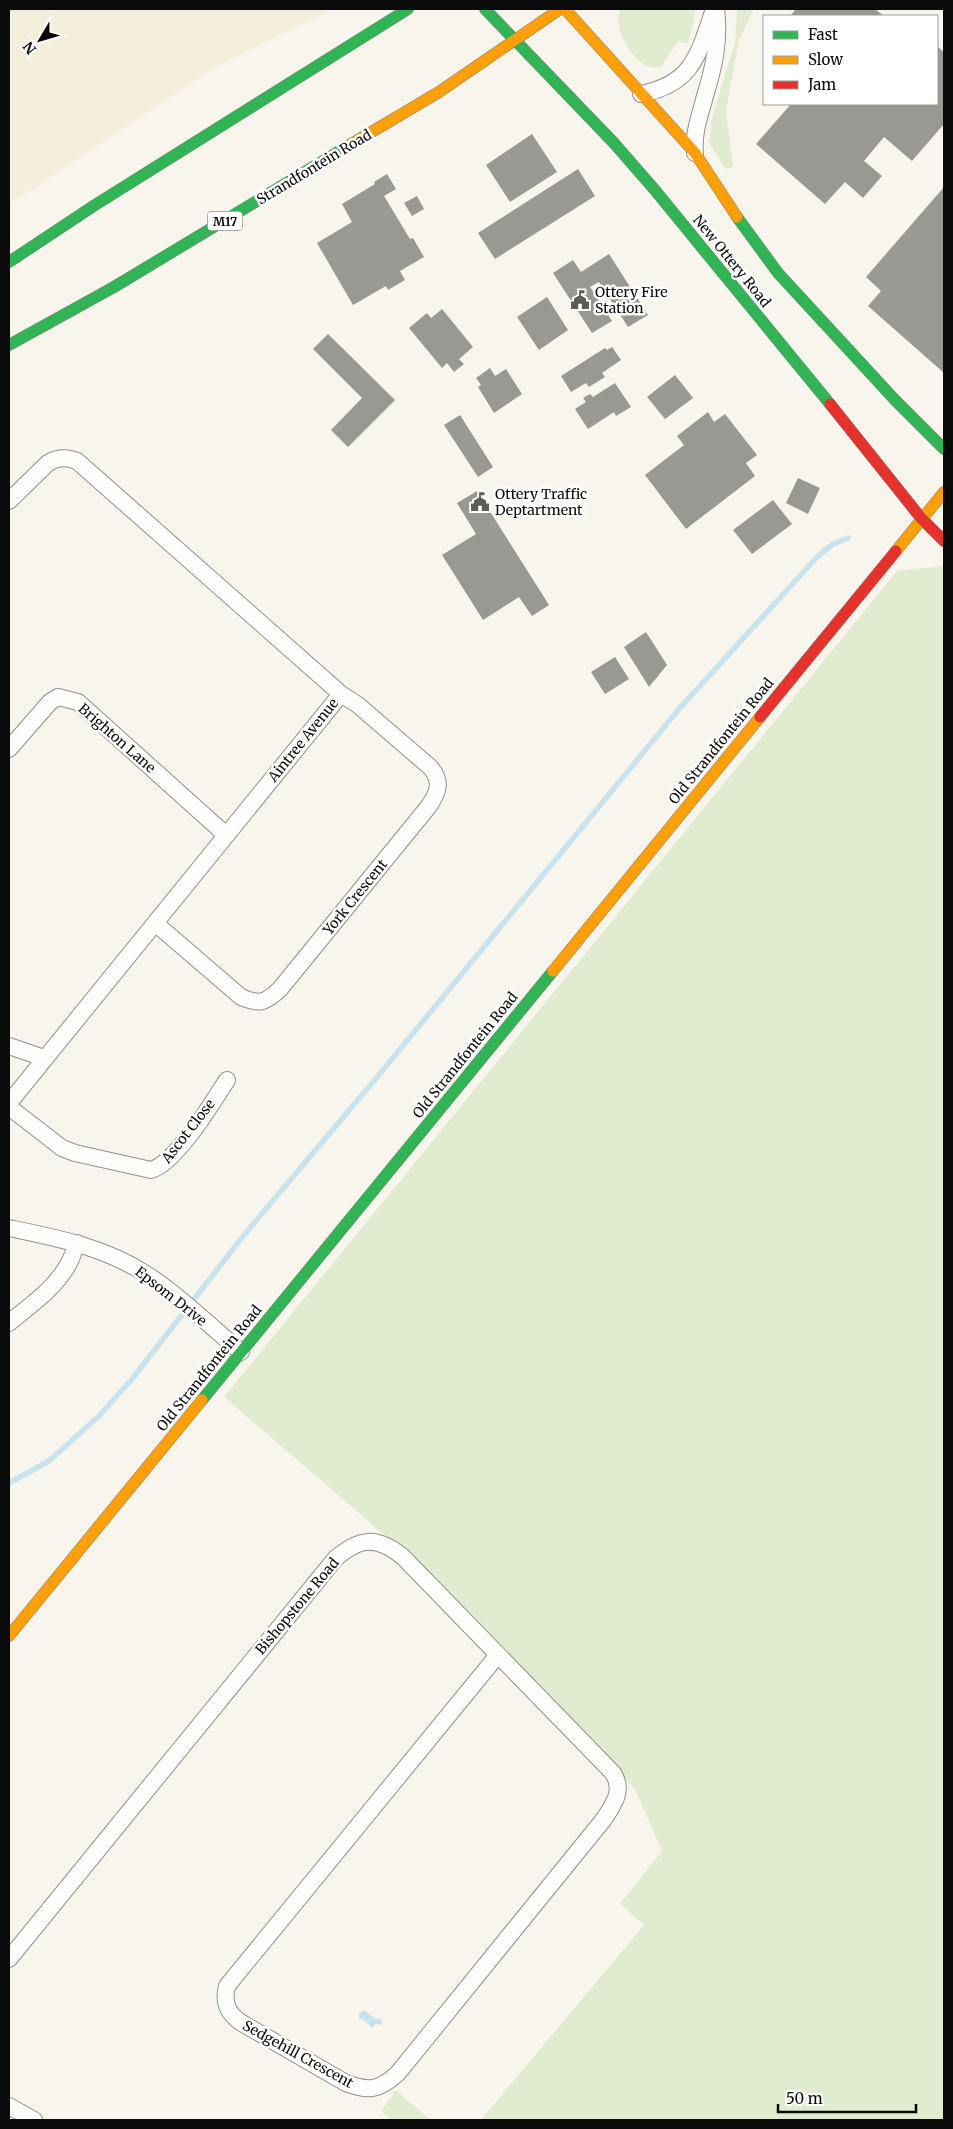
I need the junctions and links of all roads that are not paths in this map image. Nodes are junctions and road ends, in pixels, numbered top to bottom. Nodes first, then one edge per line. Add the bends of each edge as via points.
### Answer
1 (408, 9) edge
2 (485, 9) edge
3 (560, 9) edge
4 (564, 9) edge
5 (715, 9) edge
6 (515, 40) junction
7 (641, 94) junction
8 (694, 153) junction
9 (9, 262) edge
10 (9, 346) edge
11 (944, 449) edge
12 (944, 492) edge
13 (9, 501) edge
14 (921, 518) junction
15 (944, 541) edge
16 (341, 694) junction
17 (9, 749) edge
18 (226, 835) junction
19 (155, 924) junction
20 (9, 1046) edge
21 (44, 1058) junction
22 (227, 1080) dead end
23 (9, 1103) edge
24 (9, 1107) edge
25 (9, 1228) edge
26 (77, 1243) junction
27 (9, 1323) edge
28 (241, 1352) junction
29 (9, 1636) edge
30 (497, 1656) junction
31 (619, 1788) joint
32 (9, 1959) edge
33 (9, 2106) edge
34 (34, 2120) edge

1 - 9 main road
2 - 6 main road, New Ottery Road
3 - 6 main road, Strandfontein Road / M17
4 - 7 main road, New Ottery Road
5 - 7 street via 695,60 686,73 660,90
5 - 8 street via 718,41 695,129
6 - 10 main road, Strandfontein Road / M17 via 439,92 114,287
6 - 14 main road, New Ottery Road via 654,189
7 - 8 main road, New Ottery Road
8 - 11 main road, New Ottery Road via 778,273
12 - 14 main road, Old Strandfontein Road
13 - 16 street, Aintree Avenue via 48,462 69,458 77,462
14 - 15 main road, New Ottery Road
14 - 28 main road, Old Strandfontein Road
16 - 18 street, Aintree Avenue
16 - 19 street, York Crescent via 358,705 437,775 437,794 429,806 280,989 267,1000 254,1002 240,997
17 - 18 street, Brighton Lane via 50,702 58,697 78,702
18 - 19 street, Aintree Avenue
19 - 21 street, Aintree Avenue
20 - 21 street
21 - 23 street, Aintree Avenue
22 - 24 street, Ascot Close via 169,1159 151,1170 62,1148
25 - 26 street, Epsom Drive
26 - 27 street via 59,1278
26 - 28 street, Epsom Drive via 129,1264 166,1289
28 - 29 main road, Old Strandfontein Road
30 - 31 street, Bishopstone Road via 613,1773
30 - 31 street, Sedgehill Crescent via 227,1986 224,1997 231,2015 346,2083 360,2089 381,2087 398,2073 604,1819
30 - 32 street, Bishopstone Road via 391,1548 368,1541 349,1547 335,1559
33 - 34 street

